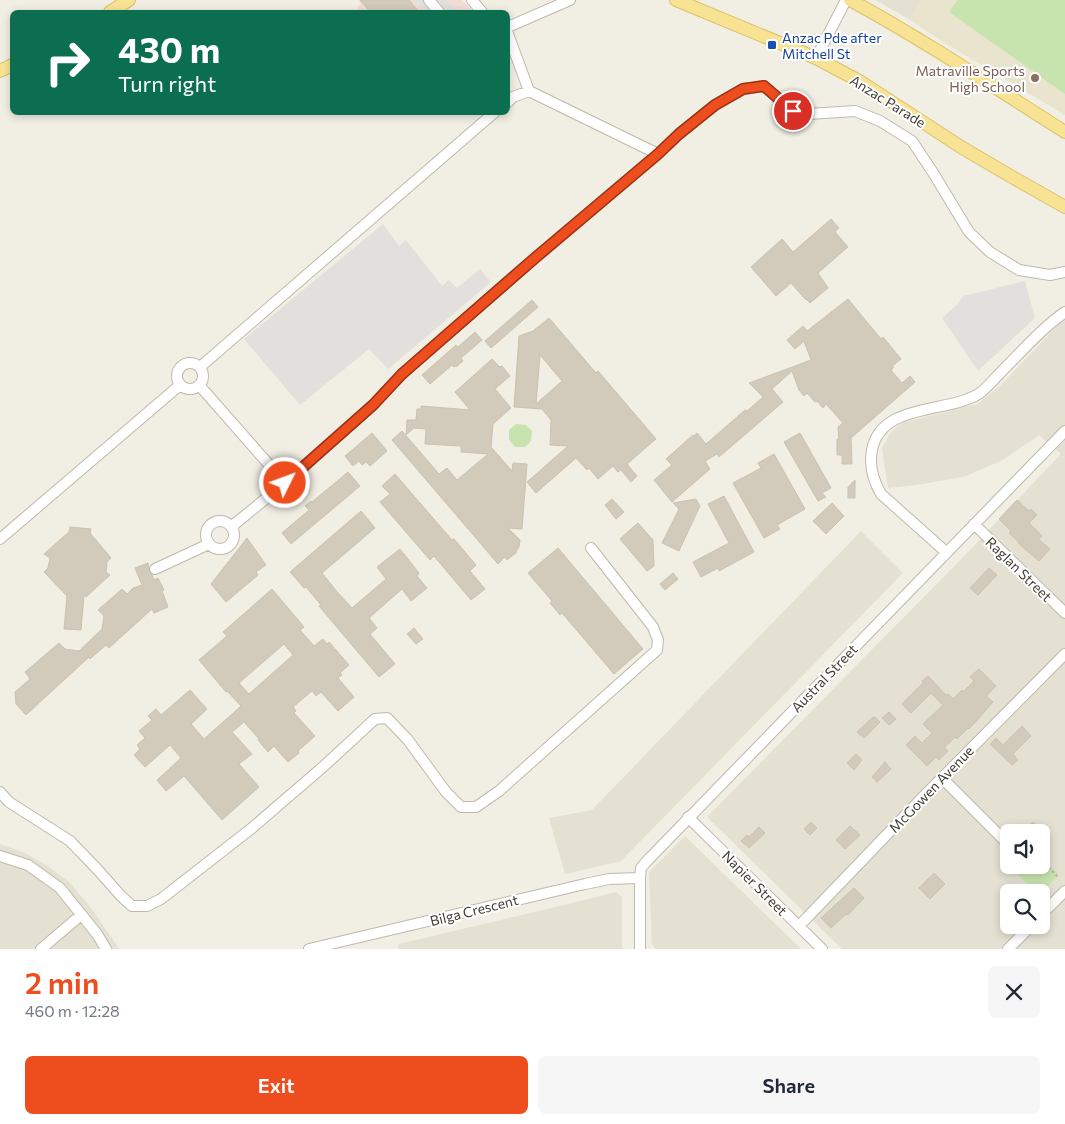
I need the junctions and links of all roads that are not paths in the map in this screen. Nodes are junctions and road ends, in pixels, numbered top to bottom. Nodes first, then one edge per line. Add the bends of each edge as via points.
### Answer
1 (128, 0) edge
2 (428, 0) edge
3 (472, 0) edge
4 (570, 0) edge
5 (676, 0) edge
6 (846, 0) edge
7 (850, 0) edge
8 (113, 10) edge
9 (437, 10) edge
10 (480, 10) edge
11 (510, 26) edge
12 (510, 39) edge
13 (816, 58) junction
14 (529, 91) junction
15 (510, 100) edge
16 (492, 115) edge
17 (1065, 132) edge
18 (658, 154) junction
19 (1065, 206) edge
20 (1065, 272) edge
21 (1065, 312) edge
22 (200, 368) junction
23 (180, 385) junction
24 (199, 385) junction
25 (1065, 431) edge
26 (285, 483) junction
27 (974, 524) junction
28 (231, 527) junction
29 (0, 540) edge
30 (209, 544) junction
31 (591, 548) dead end
32 (946, 552) junction
33 (155, 569) dead end
34 (1065, 613) edge
35 (1065, 654) edge
36 (942, 778) junction
37 (0, 792) edge
38 (688, 817) junction
39 (1000, 835) edge
40 (0, 856) edge
41 (640, 878) junction
42 (1065, 891) edge
43 (1050, 906) edge
44 (81, 915) junction
45 (799, 926) junction
46 (1023, 934) edge
47 (41, 949) edge
48 (106, 949) edge
49 (309, 949) edge
50 (640, 949) edge
51 (822, 949) edge
52 (1008, 949) edge

1 - 8 main road
2 - 9 street
3 - 10 street
4 - 11 street
5 - 13 main road, Anzac Parade
6 - 13 street
7 - 17 main road via 929,44
12 - 14 street
13 - 19 main road, Anzac Parade
14 - 15 street
14 - 18 street
16 - 22 street
18 - 20 street via 715,105 743,89 764,86 793,111 809,114 855,112 880,121 912,141 969,232 990,252 1019,270 1050,275
18 - 26 street via 402,374 373,405
21 - 32 street via 980,392 966,400 898,417 887,424 875,439 871,453 872,473 881,494
22 - 23 street via 191,362 181,366 176,375
22 - 24 street via 203,373
23 - 24 street via 187,389
23 - 29 street
24 - 26 street
25 - 27 street, Austral Street
26 - 28 street
27 - 32 street, Austral Street
27 - 34 street, Raglan Street
28 - 30 street via 233,541 226,548 217,549
28 - 30 street via 224,522 212,524 207,531
30 - 33 street
31 - 37 street via 653,626 658,640 657,650 499,791 476,806 461,807 387,718 375,719 200,870 161,899 147,906 132,906 70,841 9,802
32 - 38 street, Austral Street
35 - 36 street, McGowen Avenue
36 - 39 street
36 - 45 street, McGowen Avenue
38 - 41 street, Austral Street via 646,862
38 - 45 street, Napier Street
40 - 44 street via 28,865 52,882
41 - 49 street, Bilga Crescent via 585,884
41 - 50 street, Austral Street
42 - 43 street
44 - 47 street
44 - 48 street
45 - 51 street, Napier Street
46 - 52 street

